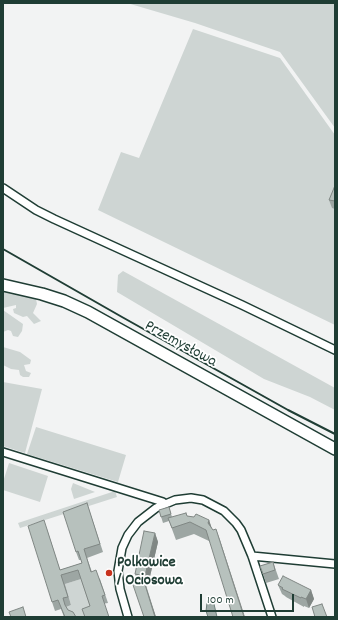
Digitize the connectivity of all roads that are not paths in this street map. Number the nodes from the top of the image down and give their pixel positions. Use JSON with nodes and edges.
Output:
{"nodes":[{"id":1,"x":3,"y":188,"type":"edge"},
{"id":2,"x":3,"y":285,"type":"edge"},
{"id":3,"x":335,"y":350,"type":"edge"},
{"id":4,"x":335,"y":449,"type":"edge"},
{"id":5,"x":3,"y":452,"type":"edge"},
{"id":6,"x":164,"y":504,"type":"junction"},
{"id":7,"x":252,"y":556,"type":"junction"},
{"id":8,"x":335,"y":564,"type":"edge"},
{"id":9,"x":128,"y":617,"type":"edge"},
{"id":10,"x":272,"y":617,"type":"edge"}],
"edges":[{"from":1,"to":3,"type":"street"},
{"from":2,"to":4,"type":"street","name":"Przemysłowa"},
{"from":5,"to":6,"type":"street"},
{"from":6,"to":7,"type":"street"},
{"from":6,"to":9,"type":"street"},
{"from":7,"to":8,"type":"street"},
{"from":7,"to":10,"type":"street"}]}
